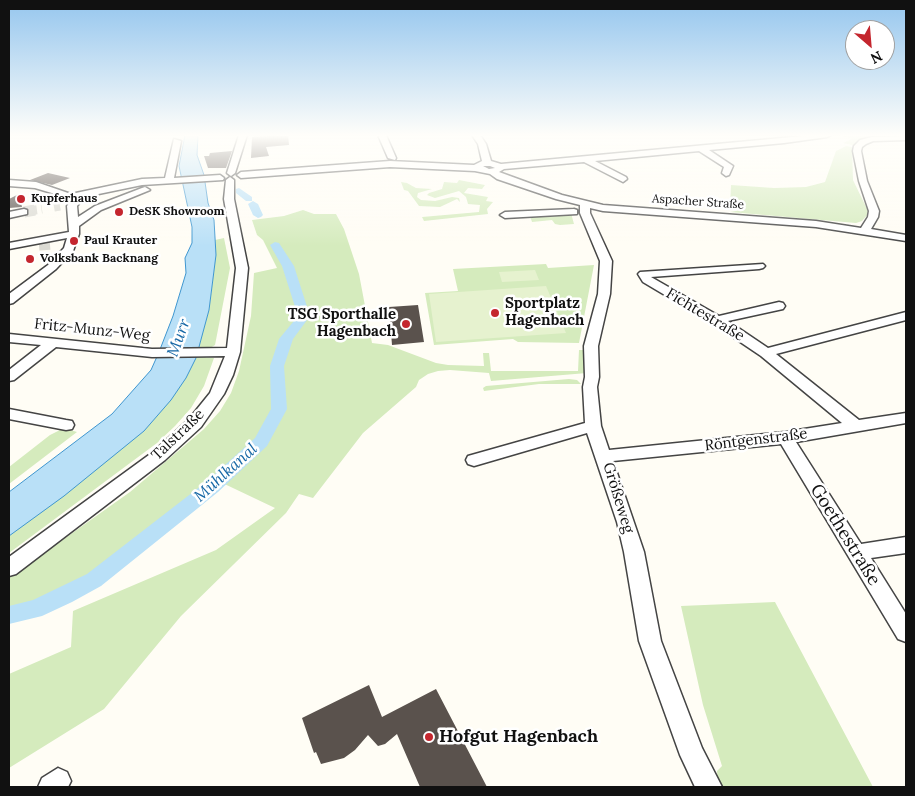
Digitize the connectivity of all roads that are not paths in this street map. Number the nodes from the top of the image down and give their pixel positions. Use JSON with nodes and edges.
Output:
{"nodes":[{"id":1,"x":171,"y":172,"type":"edge"},
{"id":2,"x":232,"y":172,"type":"edge"},
{"id":3,"x":290,"y":172,"type":"edge"},
{"id":4,"x":497,"y":172,"type":"edge"},
{"id":5,"x":610,"y":172,"type":"edge"},
{"id":6,"x":861,"y":172,"type":"edge"},
{"id":7,"x":230,"y":177,"type":"junction"},
{"id":8,"x":623,"y":179,"type":"dead end"},
{"id":9,"x":169,"y":181,"type":"junction"},
{"id":10,"x":9,"y":183,"type":"edge"},
{"id":11,"x":75,"y":198,"type":"junction"},
{"id":12,"x":579,"y":208,"type":"junction"},
{"id":13,"x":504,"y":216,"type":"dead end"},
{"id":14,"x":864,"y":230,"type":"junction"},
{"id":15,"x":67,"y":235,"type":"junction"},
{"id":16,"x":906,"y":238,"type":"edge"},
{"id":17,"x":39,"y":245,"type":"tunnel mouth"},
{"id":18,"x":10,"y":247,"type":"edge"},
{"id":19,"x":759,"y":266,"type":"dead end"},
{"id":20,"x":9,"y":300,"type":"edge"},
{"id":21,"x":779,"y":306,"type":"dead end"},
{"id":22,"x":906,"y":316,"type":"edge"},
{"id":23,"x":717,"y":320,"type":"junction"},
{"id":24,"x":9,"y":338,"type":"edge"},
{"id":25,"x":54,"y":342,"type":"junction"},
{"id":26,"x":232,"y":352,"type":"junction"},
{"id":27,"x":766,"y":353,"type":"junction"},
{"id":28,"x":9,"y":378,"type":"edge"},
{"id":29,"x":9,"y":414,"type":"edge"},
{"id":30,"x":906,"y":418,"type":"edge"},
{"id":31,"x":66,"y":425,"type":"dead end"},
{"id":32,"x":593,"y":426,"type":"junction"},
{"id":33,"x":856,"y":426,"type":"junction"},
{"id":34,"x":785,"y":438,"type":"junction"},
{"id":35,"x":604,"y":456,"type":"junction"},
{"id":36,"x":474,"y":460,"type":"dead end"},
{"id":37,"x":906,"y":545,"type":"edge"},
{"id":38,"x":855,"y":552,"type":"junction"},
{"id":39,"x":9,"y":568,"type":"edge"},
{"id":40,"x":906,"y":632,"type":"edge"},
{"id":41,"x":709,"y":787,"type":"edge"}],
"edges":[{"from":1,"to":9,"type":"street"},
{"from":2,"to":7,"type":"street","name":"Talstraße"},
{"from":3,"to":7,"type":"street"},
{"from":4,"to":12,"type":"street","name":"Aspacher Straße"},
{"from":5,"to":8,"type":"street"},
{"from":6,"to":14,"type":"street"},
{"from":7,"to":9,"type":"street"},
{"from":7,"to":26,"type":"street","name":"Talstraße"},
{"from":9,"to":11,"type":"street"},
{"from":9,"to":15,"type":"street"},
{"from":10,"to":11,"type":"street"},
{"from":11,"to":15,"type":"street"},
{"from":12,"to":13,"type":"street"},
{"from":12,"to":14,"type":"street","name":"Aspacher Straße"},
{"from":12,"to":32,"type":"street","name":"Größeweg"},
{"from":14,"to":16,"type":"street","name":"Aspacher Straße"},
{"from":15,"to":18,"type":"street"},
{"from":15,"to":20,"type":"street"},
{"from":17,"to":18,"type":"street"},
{"from":19,"to":23,"type":"street","name":"Fichtestraße"},
{"from":21,"to":23,"type":"street"},
{"from":22,"to":27,"type":"street"},
{"from":23,"to":27,"type":"street","name":"Fichtestraße"},
{"from":24,"to":25,"type":"street","name":"Fritz-Munz-Weg"},
{"from":25,"to":26,"type":"street","name":"Fritz-Munz-Weg"},
{"from":25,"to":28,"type":"street"},
{"from":26,"to":39,"type":"street","name":"Talstraße"},
{"from":27,"to":33,"type":"street","name":"Fichtestraße"},
{"from":29,"to":31,"type":"street"},
{"from":30,"to":33,"type":"street","name":"Röntgenstraße"},
{"from":32,"to":35,"type":"street","name":"Größeweg"},
{"from":32,"to":36,"type":"street"},
{"from":33,"to":34,"type":"street","name":"Röntgenstraße"},
{"from":34,"to":35,"type":"street","name":"Röntgenstraße"},
{"from":34,"to":38,"type":"street","name":"Goethestraße"},
{"from":35,"to":41,"type":"street","name":"Größeweg"},
{"from":37,"to":38,"type":"street"},
{"from":38,"to":40,"type":"street","name":"Goethestraße"}]}
